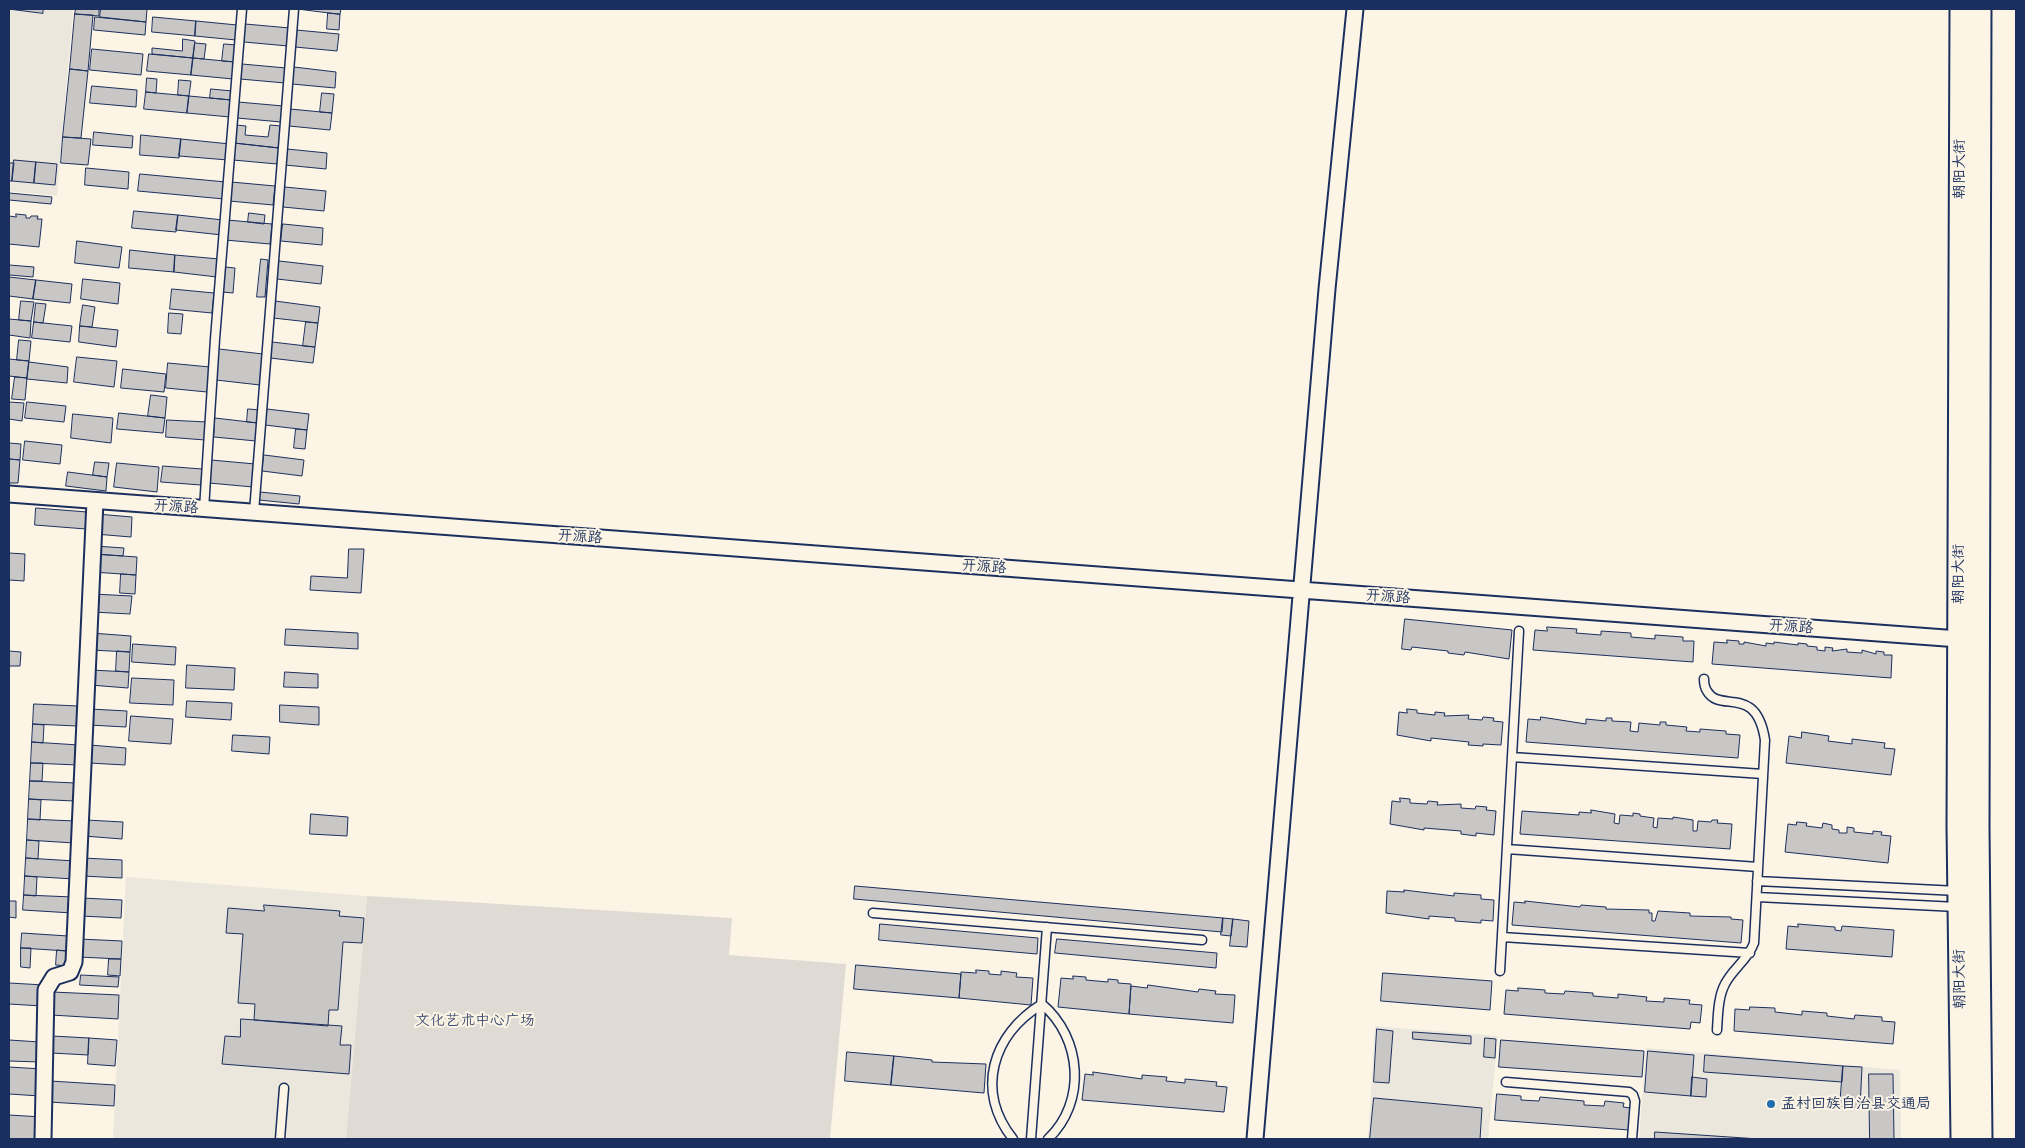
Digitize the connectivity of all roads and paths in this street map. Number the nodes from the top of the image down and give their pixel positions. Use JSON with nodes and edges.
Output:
{"nodes":[{"id":1,"x":242,"y":9,"type":"edge"},
{"id":2,"x":294,"y":9,"type":"edge"},
{"id":3,"x":1355,"y":9,"type":"edge"},
{"id":4,"x":1961,"y":9,"type":"edge"},
{"id":5,"x":1980,"y":9,"type":"edge"},
{"id":6,"x":9,"y":494,"type":"edge"},
{"id":7,"x":95,"y":500,"type":"junction"},
{"id":8,"x":204,"y":509,"type":"junction"},
{"id":9,"x":254,"y":512,"type":"junction"},
{"id":10,"x":1301,"y":590,"type":"junction"},
{"id":11,"x":1519,"y":630,"type":"dead end"},
{"id":12,"x":1959,"y":640,"type":"junction"},
{"id":13,"x":1704,"y":679,"type":"dead end"},
{"id":14,"x":1512,"y":757,"type":"junction"},
{"id":15,"x":1763,"y":774,"type":"junction"},
{"id":16,"x":1507,"y":849,"type":"junction"},
{"id":17,"x":1758,"y":867,"type":"junction"},
{"id":18,"x":1757,"y":881,"type":"junction"},
{"id":19,"x":1757,"y":897,"type":"junction"},
{"id":20,"x":1959,"y":899,"type":"junction"},
{"id":21,"x":873,"y":913,"type":"dead end"},
{"id":22,"x":1048,"y":927,"type":"junction"},
{"id":23,"x":1502,"y":937,"type":"junction"},
{"id":24,"x":1202,"y":940,"type":"dead end"},
{"id":25,"x":1750,"y":953,"type":"junction"},
{"id":26,"x":1500,"y":971,"type":"dead end"},
{"id":27,"x":1042,"y":1004,"type":"junction"},
{"id":28,"x":1717,"y":1030,"type":"dead end"},
{"id":29,"x":1506,"y":1082,"type":"dead end"},
{"id":30,"x":284,"y":1088,"type":"dead end"},
{"id":31,"x":44,"y":1139,"type":"edge"},
{"id":32,"x":280,"y":1139,"type":"edge"},
{"id":33,"x":1013,"y":1139,"type":"edge"},
{"id":34,"x":1031,"y":1139,"type":"edge"},
{"id":35,"x":1048,"y":1139,"type":"edge"},
{"id":36,"x":1255,"y":1139,"type":"edge"},
{"id":37,"x":1632,"y":1139,"type":"edge"},
{"id":38,"x":1962,"y":1139,"type":"edge"},
{"id":39,"x":1981,"y":1139,"type":"edge"}],
"edges":[{"from":1,"to":8,"type":"lane"},
{"from":2,"to":9,"type":"lane"},
{"from":3,"to":10,"type":"street"},
{"from":4,"to":12,"type":"street","name":"朝阳大街"},
{"from":5,"to":39,"type":"street","name":"朝阳大街"},
{"from":6,"to":7,"type":"street","name":"开源路"},
{"from":7,"to":8,"type":"street","name":"开源路"},
{"from":7,"to":31,"type":"street"},
{"from":8,"to":9,"type":"street","name":"开源路"},
{"from":9,"to":10,"type":"street","name":"开源路"},
{"from":10,"to":12,"type":"street","name":"开源路"},
{"from":10,"to":36,"type":"street"},
{"from":11,"to":14,"type":"lane"},
{"from":12,"to":20,"type":"street","name":"朝阳大街"},
{"from":13,"to":15,"type":"lane"},
{"from":14,"to":15,"type":"lane"},
{"from":14,"to":16,"type":"lane"},
{"from":15,"to":17,"type":"lane"},
{"from":16,"to":17,"type":"lane"},
{"from":16,"to":23,"type":"lane"},
{"from":17,"to":18,"type":"lane"},
{"from":18,"to":19,"type":"lane"},
{"from":18,"to":20,"type":"lane"},
{"from":19,"to":20,"type":"lane"},
{"from":19,"to":25,"type":"lane"},
{"from":20,"to":38,"type":"street","name":"朝阳大街"},
{"from":21,"to":22,"type":"lane"},
{"from":22,"to":24,"type":"lane"},
{"from":22,"to":27,"type":"lane"},
{"from":23,"to":25,"type":"lane"},
{"from":23,"to":26,"type":"lane"},
{"from":25,"to":28,"type":"lane"},
{"from":27,"to":33,"type":"lane"},
{"from":27,"to":34,"type":"lane"},
{"from":27,"to":35,"type":"lane"},
{"from":29,"to":37,"type":"lane"},
{"from":30,"to":32,"type":"lane"}]}
